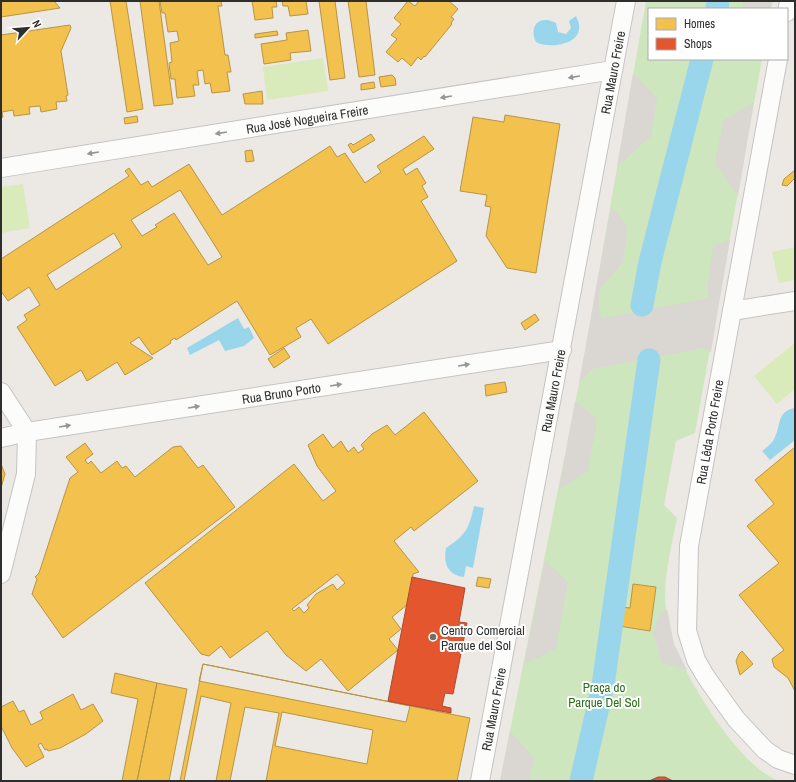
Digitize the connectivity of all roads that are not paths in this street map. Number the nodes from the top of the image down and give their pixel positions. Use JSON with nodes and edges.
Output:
{"nodes":[{"id":1,"x":626,"y":1,"type":"edge"},
{"id":2,"x":778,"y":60,"type":"edge"},
{"id":3,"x":613,"y":70,"type":"junction"},
{"id":4,"x":1,"y":168,"type":"edge"},
{"id":5,"x":795,"y":301,"type":"edge"},
{"id":6,"x":732,"y":311,"type":"junction"},
{"id":7,"x":562,"y":350,"type":"junction"},
{"id":8,"x":1,"y":392,"type":"edge"},
{"id":9,"x":26,"y":432,"type":"junction"},
{"id":10,"x":1,"y":438,"type":"edge"},
{"id":11,"x":1,"y":574,"type":"edge"},
{"id":12,"x":795,"y":765,"type":"edge"},
{"id":13,"x":480,"y":781,"type":"edge"}],
"edges":[{"from":1,"to":3,"type":"street","name":"Rua Mauro Freire"},
{"from":2,"to":6,"type":"street","name":"Rua Lêda Porto Freire"},
{"from":3,"to":4,"type":"street","name":"Rua José Nogueira Freire","one_way":true},
{"from":3,"to":7,"type":"street","name":"Rua Mauro Freire"},
{"from":5,"to":6,"type":"street"},
{"from":6,"to":12,"type":"street","name":"Rua Lêda Porto Freire"},
{"from":9,"to":7,"type":"street","name":"Rua Bruno Porto","one_way":true},
{"from":7,"to":13,"type":"street","name":"Rua Mauro Freire"},
{"from":8,"to":9,"type":"street"},
{"from":9,"to":10,"type":"street","name":"Rua Bruno Porto"},
{"from":9,"to":11,"type":"street"}]}
